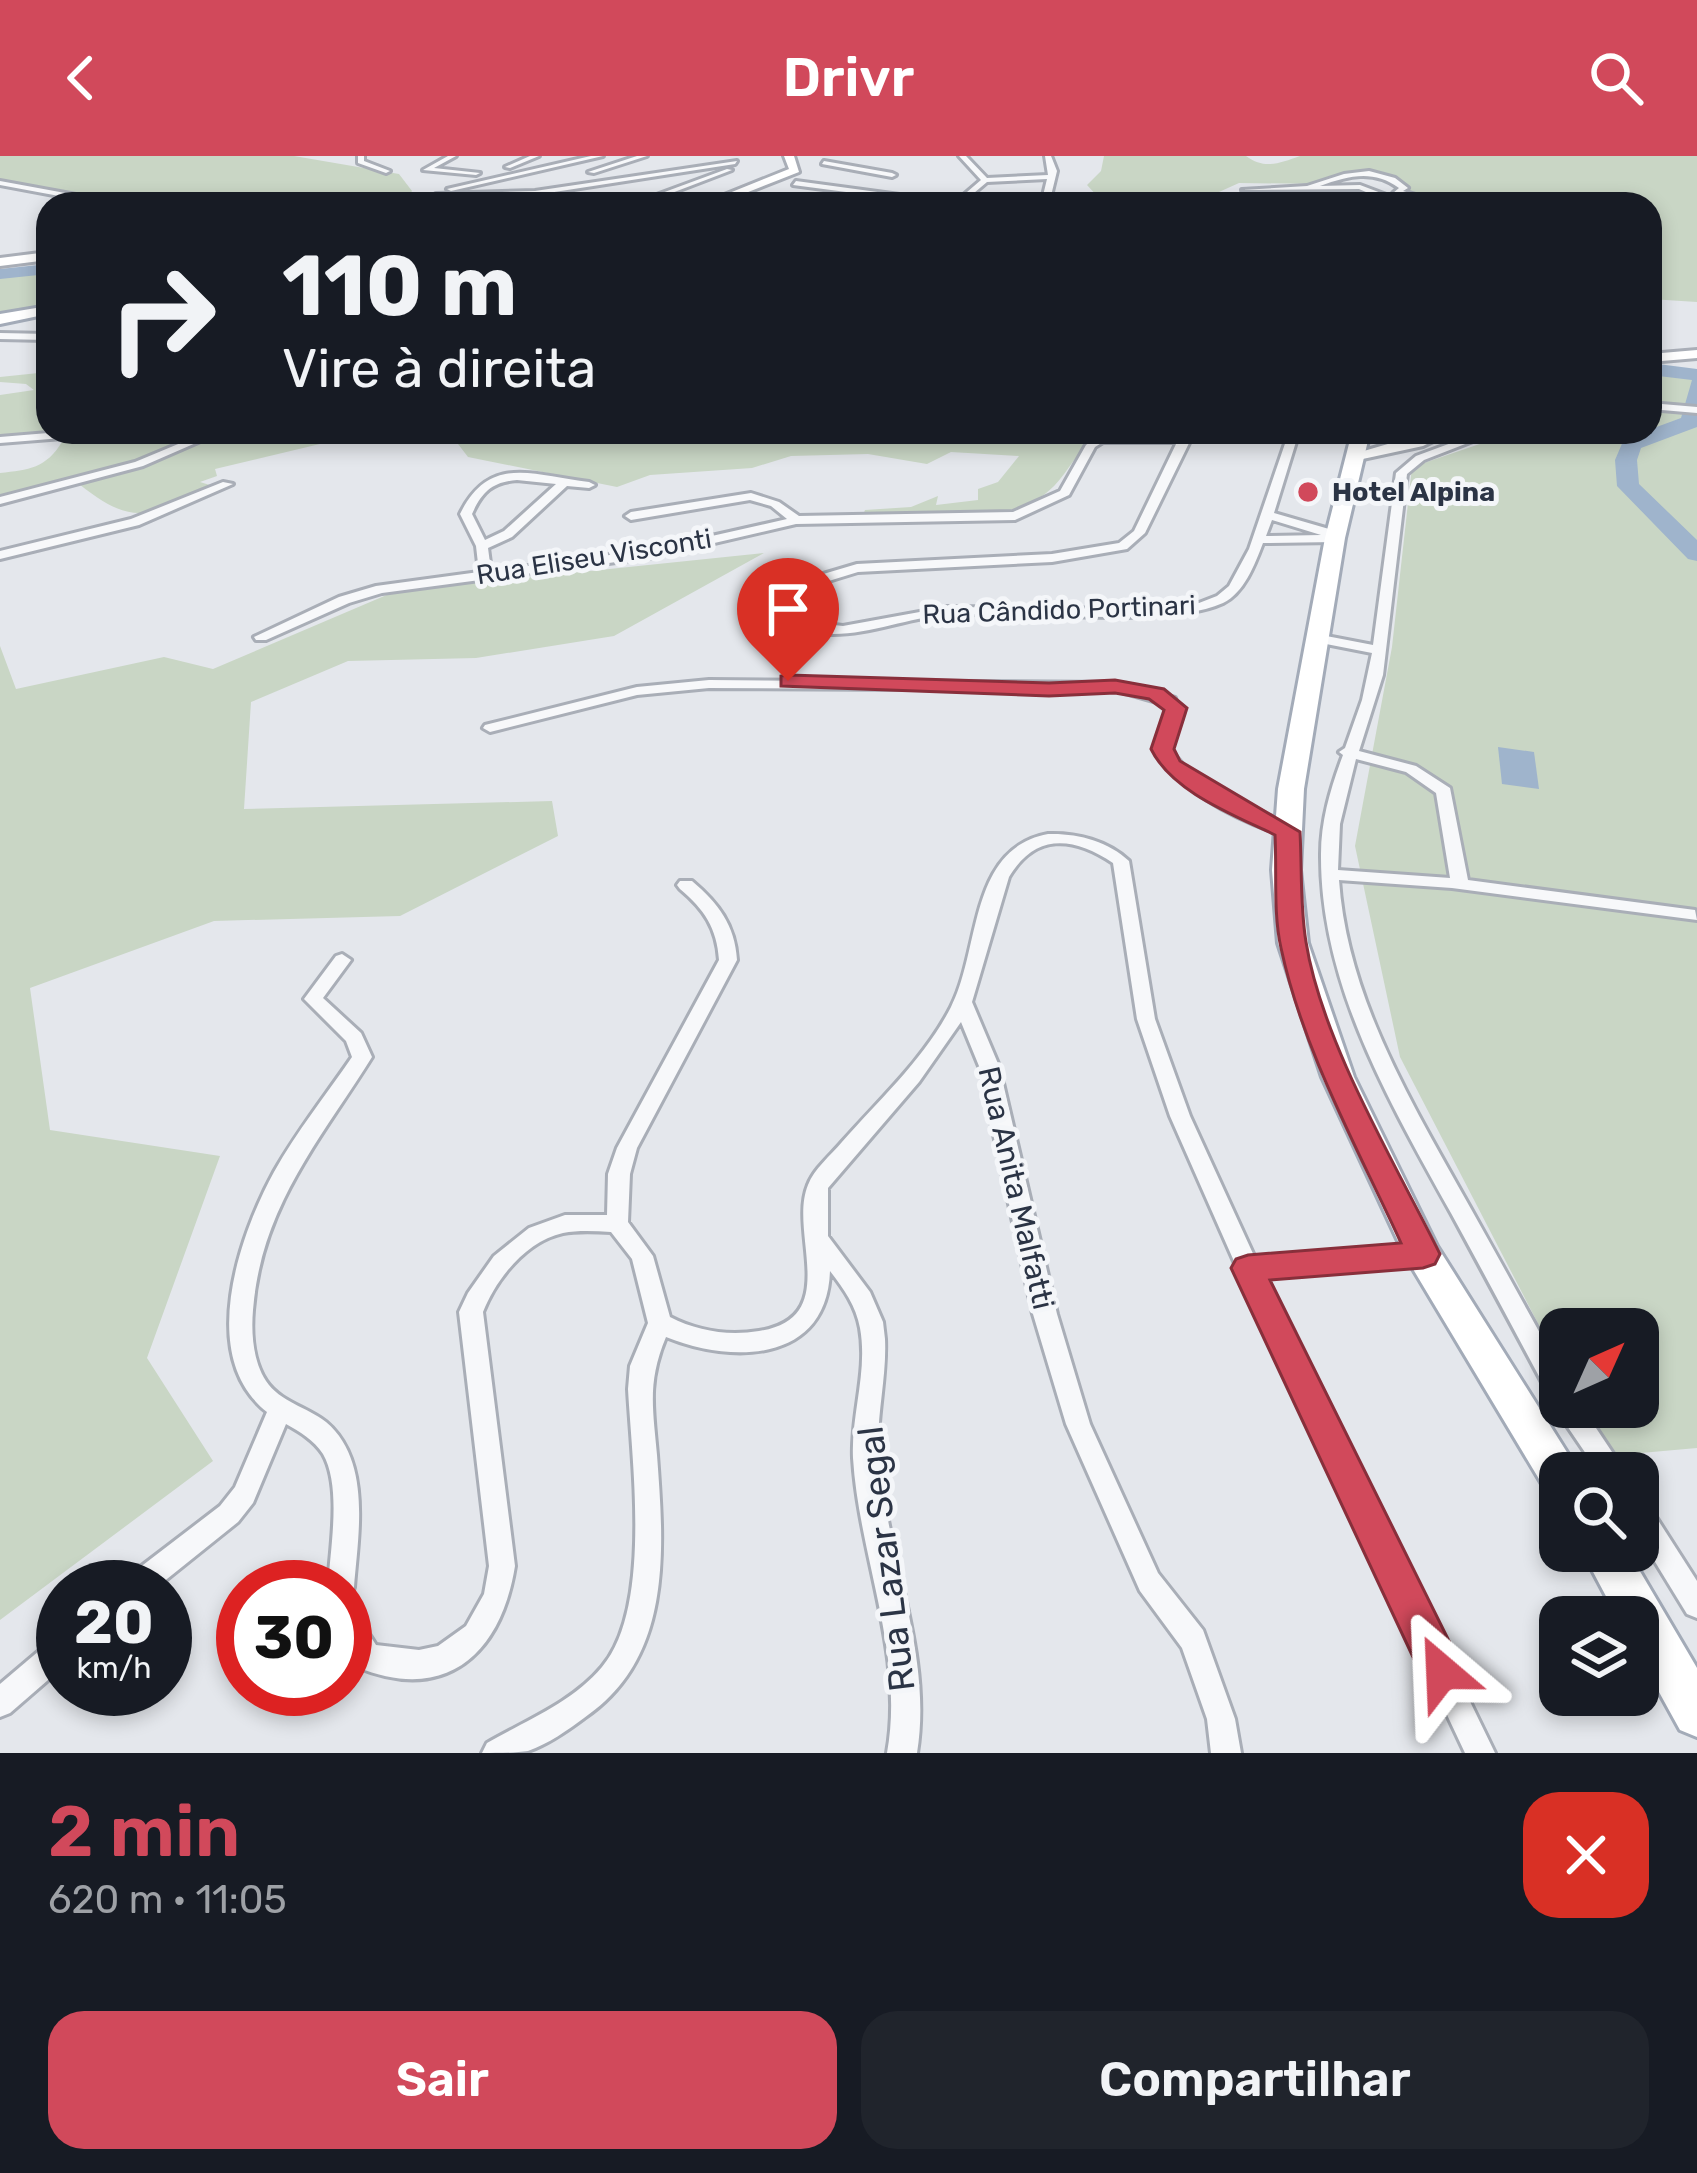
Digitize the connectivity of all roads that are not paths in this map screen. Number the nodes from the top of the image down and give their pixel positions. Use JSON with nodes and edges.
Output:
{"nodes":[{"id":1,"x":361,"y":156,"type":"edge"},
{"id":2,"x":453,"y":156,"type":"edge"},
{"id":3,"x":536,"y":156,"type":"edge"},
{"id":4,"x":600,"y":156,"type":"edge"},
{"id":5,"x":644,"y":156,"type":"edge"},
{"id":6,"x":789,"y":156,"type":"edge"},
{"id":7,"x":869,"y":156,"type":"edge"},
{"id":8,"x":1048,"y":156,"type":"edge"},
{"id":9,"x":952,"y":157,"type":"edge"},
{"id":10,"x":964,"y":158,"type":"edge"},
{"id":11,"x":670,"y":159,"type":"dead end"},
{"id":12,"x":737,"y":159,"type":"edge"},
{"id":13,"x":824,"y":163,"type":"dead end"},
{"id":14,"x":386,"y":171,"type":"dead end"},
{"id":15,"x":667,"y":172,"type":"junction"},
{"id":16,"x":476,"y":173,"type":"junction"},
{"id":17,"x":502,"y":175,"type":"junction"},
{"id":18,"x":892,"y":175,"type":"junction"},
{"id":19,"x":1052,"y":177,"type":"junction"},
{"id":20,"x":985,"y":180,"type":"junction"},
{"id":21,"x":0,"y":183,"type":"edge"},
{"id":22,"x":796,"y":183,"type":"dead end"},
{"id":23,"x":451,"y":189,"type":"junction"},
{"id":24,"x":1306,"y":189,"type":"junction"},
{"id":25,"x":1246,"y":190,"type":"dead end"},
{"id":26,"x":49,"y":192,"type":"edge"},
{"id":27,"x":444,"y":192,"type":"edge"},
{"id":28,"x":541,"y":192,"type":"edge"},
{"id":29,"x":674,"y":192,"type":"edge"},
{"id":30,"x":739,"y":192,"type":"edge"},
{"id":31,"x":852,"y":192,"type":"edge"},
{"id":32,"x":902,"y":192,"type":"edge"},
{"id":33,"x":971,"y":192,"type":"edge"},
{"id":34,"x":1049,"y":192,"type":"edge"},
{"id":35,"x":1369,"y":192,"type":"edge"},
{"id":36,"x":1399,"y":192,"type":"edge"},
{"id":37,"x":36,"y":258,"type":"edge"},
{"id":38,"x":0,"y":262,"type":"edge"},
{"id":39,"x":36,"y":312,"type":"edge"},
{"id":40,"x":0,"y":319,"type":"edge"},
{"id":41,"x":0,"y":336,"type":"edge"},
{"id":42,"x":36,"y":337,"type":"edge"},
{"id":43,"x":1697,"y":355,"type":"edge"},
{"id":44,"x":1662,"y":357,"type":"edge"},
{"id":45,"x":1662,"y":407,"type":"edge"},
{"id":46,"x":1697,"y":410,"type":"edge"},
{"id":47,"x":36,"y":437,"type":"edge"},
{"id":48,"x":0,"y":440,"type":"edge"},
{"id":49,"x":187,"y":444,"type":"edge"},
{"id":50,"x":1094,"y":444,"type":"edge"},
{"id":51,"x":1182,"y":444,"type":"edge"},
{"id":52,"x":1290,"y":444,"type":"edge"},
{"id":53,"x":1359,"y":444,"type":"edge"},
{"id":54,"x":1458,"y":444,"type":"edge"},
{"id":55,"x":226,"y":484,"type":"dead end"},
{"id":56,"x":562,"y":484,"type":"junction"},
{"id":57,"x":589,"y":485,"type":"dead end"},
{"id":58,"x":0,"y":501,"type":"edge"},
{"id":59,"x":1265,"y":514,"type":"junction"},
{"id":60,"x":631,"y":516,"type":"dead end"},
{"id":61,"x":796,"y":520,"type":"junction"},
{"id":62,"x":1335,"y":537,"type":"junction"},
{"id":63,"x":1256,"y":540,"type":"junction"},
{"id":64,"x":482,"y":546,"type":"junction"},
{"id":65,"x":0,"y":555,"type":"edge"},
{"id":66,"x":485,"y":573,"type":"junction"},
{"id":67,"x":261,"y":637,"type":"dead end"},
{"id":68,"x":1316,"y":638,"type":"junction"},
{"id":69,"x":1379,"y":650,"type":"junction"},
{"id":70,"x":490,"y":728,"type":"dead end"},
{"id":71,"x":1347,"y":752,"type":"junction"},
{"id":72,"x":1288,"y":832,"type":"junction"},
{"id":73,"x":1330,"y":874,"type":"junction"},
{"id":74,"x":1460,"y":884,"type":"junction"},
{"id":75,"x":686,"y":885,"type":"dead end"},
{"id":76,"x":1695,"y":915,"type":"edge"},
{"id":77,"x":342,"y":960,"type":"dead end"},
{"id":78,"x":963,"y":1003,"type":"junction"},
{"id":79,"x":617,"y":1224,"type":"junction"},
{"id":80,"x":816,"y":1237,"type":"junction"},
{"id":81,"x":1423,"y":1254,"type":"junction"},
{"id":82,"x":1248,"y":1268,"type":"junction"},
{"id":83,"x":660,"y":1323,"type":"junction"},
{"id":84,"x":1539,"y":1354,"type":"edge"},
{"id":85,"x":281,"y":1408,"type":"junction"},
{"id":86,"x":1545,"y":1452,"type":"edge"},
{"id":87,"x":1659,"y":1544,"type":"edge"},
{"id":88,"x":170,"y":1560,"type":"edge"},
{"id":89,"x":342,"y":1560,"type":"edge"},
{"id":90,"x":1616,"y":1572,"type":"edge"},
{"id":91,"x":1697,"y":1605,"type":"edge"},
{"id":92,"x":372,"y":1659,"type":"edge"},
{"id":93,"x":36,"y":1672,"type":"edge"},
{"id":94,"x":0,"y":1703,"type":"edge"},
{"id":95,"x":1697,"y":1713,"type":"edge"},
{"id":96,"x":497,"y":1753,"type":"edge"},
{"id":97,"x":902,"y":1753,"type":"edge"},
{"id":98,"x":1226,"y":1753,"type":"edge"},
{"id":99,"x":1480,"y":1753,"type":"edge"}],
"edges":[{"from":1,"to":14,"type":"street"},
{"from":2,"to":16,"type":"street"},
{"from":3,"to":16,"type":"street"},
{"from":4,"to":17,"type":"street"},
{"from":5,"to":23,"type":"street"},
{"from":6,"to":30,"type":"street"},
{"from":7,"to":18,"type":"street"},
{"from":8,"to":19,"type":"street"},
{"from":9,"to":10,"type":"street"},
{"from":10,"to":20,"type":"street"},
{"from":11,"to":15,"type":"street"},
{"from":12,"to":15,"type":"street"},
{"from":12,"to":29,"type":"street"},
{"from":13,"to":18,"type":"street"},
{"from":15,"to":28,"type":"street"},
{"from":16,"to":17,"type":"street"},
{"from":17,"to":23,"type":"street"},
{"from":18,"to":32,"type":"street"},
{"from":19,"to":20,"type":"street"},
{"from":19,"to":34,"type":"street"},
{"from":20,"to":33,"type":"street"},
{"from":21,"to":26,"type":"street"},
{"from":22,"to":31,"type":"street"},
{"from":23,"to":27,"type":"street"},
{"from":24,"to":25,"type":"street"},
{"from":24,"to":35,"type":"street"},
{"from":24,"to":36,"type":"street"},
{"from":37,"to":38,"type":"street"},
{"from":39,"to":40,"type":"main road"},
{"from":41,"to":42,"type":"street"},
{"from":43,"to":44,"type":"street"},
{"from":45,"to":46,"type":"street"},
{"from":47,"to":48,"type":"street"},
{"from":49,"to":58,"type":"street"},
{"from":50,"to":61,"type":"street","name":"Rua Eliseu Visconti"},
{"from":51,"to":63,"type":"street","name":"Rua Cândido Portinari"},
{"from":52,"to":59,"type":"street","name":"Rua Cândido Portinari"},
{"from":53,"to":62,"type":"main road"},
{"from":54,"to":69,"type":"street"},
{"from":55,"to":65,"type":"street"},
{"from":56,"to":57,"type":"street"},
{"from":56,"to":64,"type":"street"},
{"from":56,"to":64,"type":"street"},
{"from":59,"to":62,"type":"street"},
{"from":59,"to":63,"type":"street","name":"Rua Cândido Portinari"},
{"from":60,"to":61,"type":"street"},
{"from":61,"to":66,"type":"street","name":"Rua Eliseu Visconti"},
{"from":62,"to":63,"type":"street"},
{"from":62,"to":68,"type":"main road"},
{"from":64,"to":66,"type":"street"},
{"from":66,"to":67,"type":"street","name":"Rua Eliseu Visconti"},
{"from":68,"to":69,"type":"street"},
{"from":68,"to":72,"type":"main road"},
{"from":69,"to":71,"type":"street"},
{"from":70,"to":72,"type":"street"},
{"from":71,"to":73,"type":"street"},
{"from":71,"to":74,"type":"street"},
{"from":72,"to":81,"type":"main road"},
{"from":73,"to":74,"type":"street"},
{"from":73,"to":84,"type":"street"},
{"from":74,"to":76,"type":"street"},
{"from":75,"to":79,"type":"street"},
{"from":77,"to":85,"type":"street"},
{"from":78,"to":80,"type":"street"},
{"from":78,"to":82,"type":"street"},
{"from":78,"to":98,"type":"street","name":"Rua Anita Malfatti"},
{"from":79,"to":83,"type":"street"},
{"from":79,"to":92,"type":"street"},
{"from":80,"to":83,"type":"street"},
{"from":80,"to":97,"type":"street","name":"Rua Lazar Segal"},
{"from":81,"to":82,"type":"street"},
{"from":81,"to":86,"type":"main road"},
{"from":82,"to":99,"type":"street"},
{"from":83,"to":96,"type":"street"},
{"from":85,"to":88,"type":"street"},
{"from":85,"to":89,"type":"street"},
{"from":87,"to":91,"type":"street"},
{"from":90,"to":95,"type":"main road"},
{"from":93,"to":94,"type":"street"}]}
